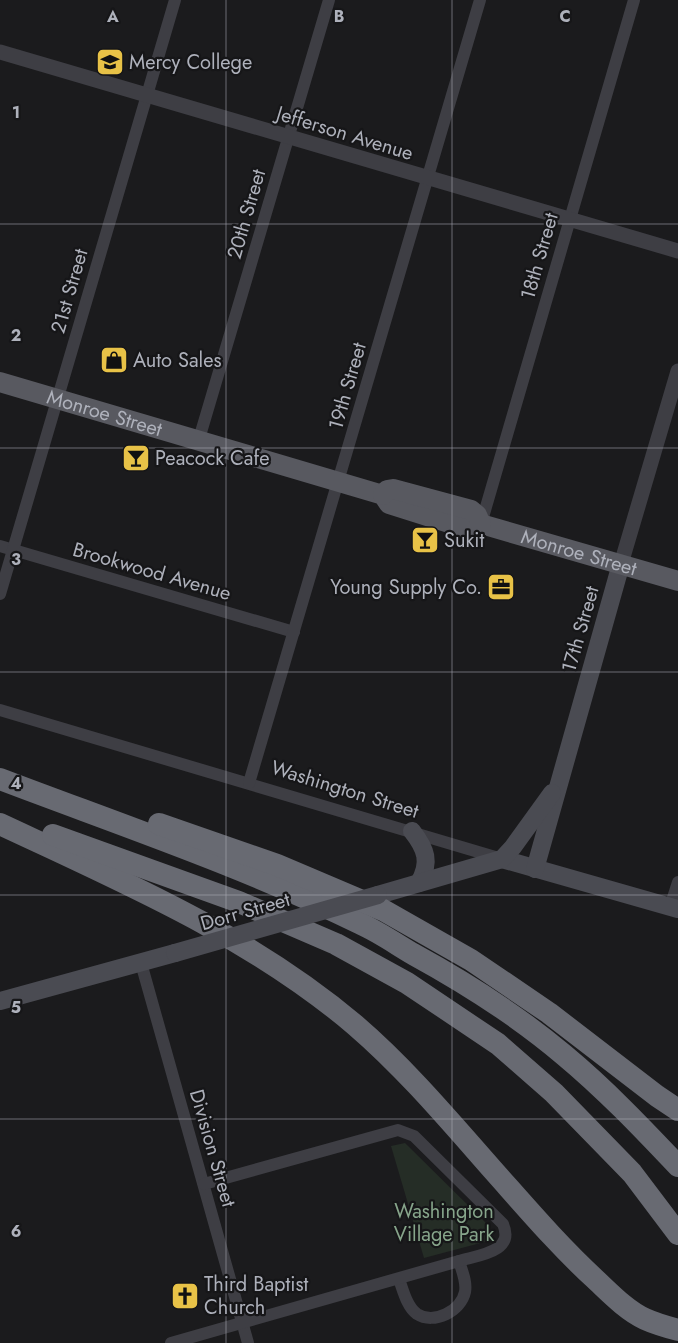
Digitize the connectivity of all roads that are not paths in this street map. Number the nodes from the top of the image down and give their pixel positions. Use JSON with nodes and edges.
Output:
{"nodes":[{"id":1,"x":175,"y":0,"type":"edge"},
{"id":2,"x":329,"y":0,"type":"edge"},
{"id":3,"x":480,"y":0,"type":"edge"},
{"id":4,"x":634,"y":0,"type":"edge"},
{"id":5,"x":0,"y":52,"type":"edge"},
{"id":6,"x":147,"y":95,"type":"junction"},
{"id":7,"x":288,"y":136,"type":"junction"},
{"id":8,"x":428,"y":178,"type":"junction"},
{"id":9,"x":569,"y":219,"type":"junction"},
{"id":10,"x":678,"y":251,"type":"edge"},
{"id":11,"x":678,"y":371,"type":"edge"},
{"id":12,"x":0,"y":382,"type":"edge"},
{"id":13,"x":58,"y":398,"type":"junction"},
{"id":14,"x":199,"y":439,"type":"junction"},
{"id":15,"x":338,"y":481,"type":"junction"},
{"id":16,"x":481,"y":524,"type":"junction"},
{"id":17,"x":0,"y":546,"type":"edge"},
{"id":18,"x":13,"y":550,"type":"junction"},
{"id":19,"x":621,"y":564,"type":"junction"},
{"id":20,"x":678,"y":581,"type":"edge"},
{"id":21,"x":0,"y":594,"type":"edge"},
{"id":22,"x":294,"y":632,"type":"junction"},
{"id":23,"x":0,"y":710,"type":"edge"},
{"id":24,"x":0,"y":778,"type":"edge"},
{"id":25,"x":249,"y":783,"type":"junction"},
{"id":26,"x":556,"y":791,"type":"junction"},
{"id":27,"x":0,"y":818,"type":"edge"},
{"id":28,"x":0,"y":824,"type":"edge"},
{"id":29,"x":412,"y":831,"type":"junction"},
{"id":30,"x":502,"y":859,"type":"junction"},
{"id":31,"x":534,"y":869,"type":"junction"},
{"id":32,"x":678,"y":882,"type":"edge"},
{"id":33,"x":419,"y":883,"type":"junction"},
{"id":34,"x":674,"y":908,"type":"edge"},
{"id":35,"x":141,"y":963,"type":"junction"},
{"id":36,"x":0,"y":1001,"type":"edge"},
{"id":37,"x":678,"y":1110,"type":"edge"},
{"id":38,"x":678,"y":1166,"type":"edge"},
{"id":39,"x":204,"y":1184,"type":"junction"},
{"id":40,"x":678,"y":1234,"type":"edge"},
{"id":41,"x":459,"y":1261,"type":"junction"},
{"id":42,"x":399,"y":1279,"type":"junction"},
{"id":43,"x":243,"y":1323,"type":"junction"},
{"id":44,"x":678,"y":1330,"type":"edge"},
{"id":45,"x":171,"y":1343,"type":"edge"},
{"id":46,"x":248,"y":1343,"type":"edge"}],
"edges":[{"from":1,"to":6,"type":"street","name":"21st Street"},
{"from":2,"to":7,"type":"street","name":"20th Street"},
{"from":3,"to":8,"type":"street","name":"19th Street"},
{"from":4,"to":9,"type":"street","name":"18th Street"},
{"from":5,"to":6,"type":"street","name":"Jefferson Avenue"},
{"from":6,"to":7,"type":"street","name":"Jefferson Avenue"},
{"from":6,"to":13,"type":"street","name":"21st Street"},
{"from":7,"to":8,"type":"street","name":"Jefferson Avenue"},
{"from":7,"to":14,"type":"street","name":"20th Street"},
{"from":8,"to":9,"type":"street","name":"Jefferson Avenue"},
{"from":8,"to":15,"type":"street","name":"19th Street"},
{"from":9,"to":10,"type":"street","name":"Jefferson Avenue"},
{"from":9,"to":16,"type":"street","name":"18th Street"},
{"from":11,"to":19,"type":"street","name":"17th Street"},
{"from":12,"to":13,"type":"main road","name":"Monroe Street"},
{"from":13,"to":14,"type":"main road","name":"Monroe Street"},
{"from":13,"to":18,"type":"street","name":"21st Street"},
{"from":14,"to":15,"type":"main road","name":"Monroe Street"},
{"from":15,"to":16,"type":"main road","name":"Monroe Street"},
{"from":15,"to":22,"type":"street","name":"19th Street"},
{"from":16,"to":19,"type":"main road","name":"Monroe Street"},
{"from":17,"to":18,"type":"street","name":"Brookwood Avenue"},
{"from":18,"to":21,"type":"street","name":"21st Street"},
{"from":18,"to":22,"type":"street","name":"Brookwood Avenue"},
{"from":19,"to":20,"type":"main road","name":"Monroe Street"},
{"from":19,"to":26,"type":"main road","name":"17th Street"},
{"from":22,"to":25,"type":"street","name":"19th Street"},
{"from":23,"to":25,"type":"street","name":"Washington Street"},
{"from":24,"to":37,"type":"highway"},
{"from":24,"to":38,"type":"highway"},
{"from":25,"to":29,"type":"street","name":"Washington Street"},
{"from":26,"to":30,"type":"main road","name":"17th Street"},
{"from":26,"to":31,"type":"main road","name":"17th Street"},
{"from":27,"to":40,"type":"highway"},
{"from":28,"to":44,"type":"highway"},
{"from":29,"to":30,"type":"street","name":"Washington Street"},
{"from":29,"to":33,"type":"main road"},
{"from":30,"to":31,"type":"main road","name":"Washington Street"},
{"from":30,"to":33,"type":"main road","name":"Dorr Street"},
{"from":31,"to":34,"type":"main road","name":"Washington Street"},
{"from":32,"to":34,"type":"street"},
{"from":33,"to":35,"type":"main road","name":"Dorr Street","bridge":true},
{"from":35,"to":36,"type":"main road","name":"Dorr Street"},
{"from":35,"to":39,"type":"street","name":"Division Street"},
{"from":39,"to":41,"type":"street"},
{"from":39,"to":43,"type":"street","name":"Division Street"},
{"from":41,"to":42,"type":"street"},
{"from":41,"to":42,"type":"street"},
{"from":42,"to":43,"type":"street"},
{"from":43,"to":45,"type":"street"},
{"from":43,"to":46,"type":"street","name":"Division Street"}]}
